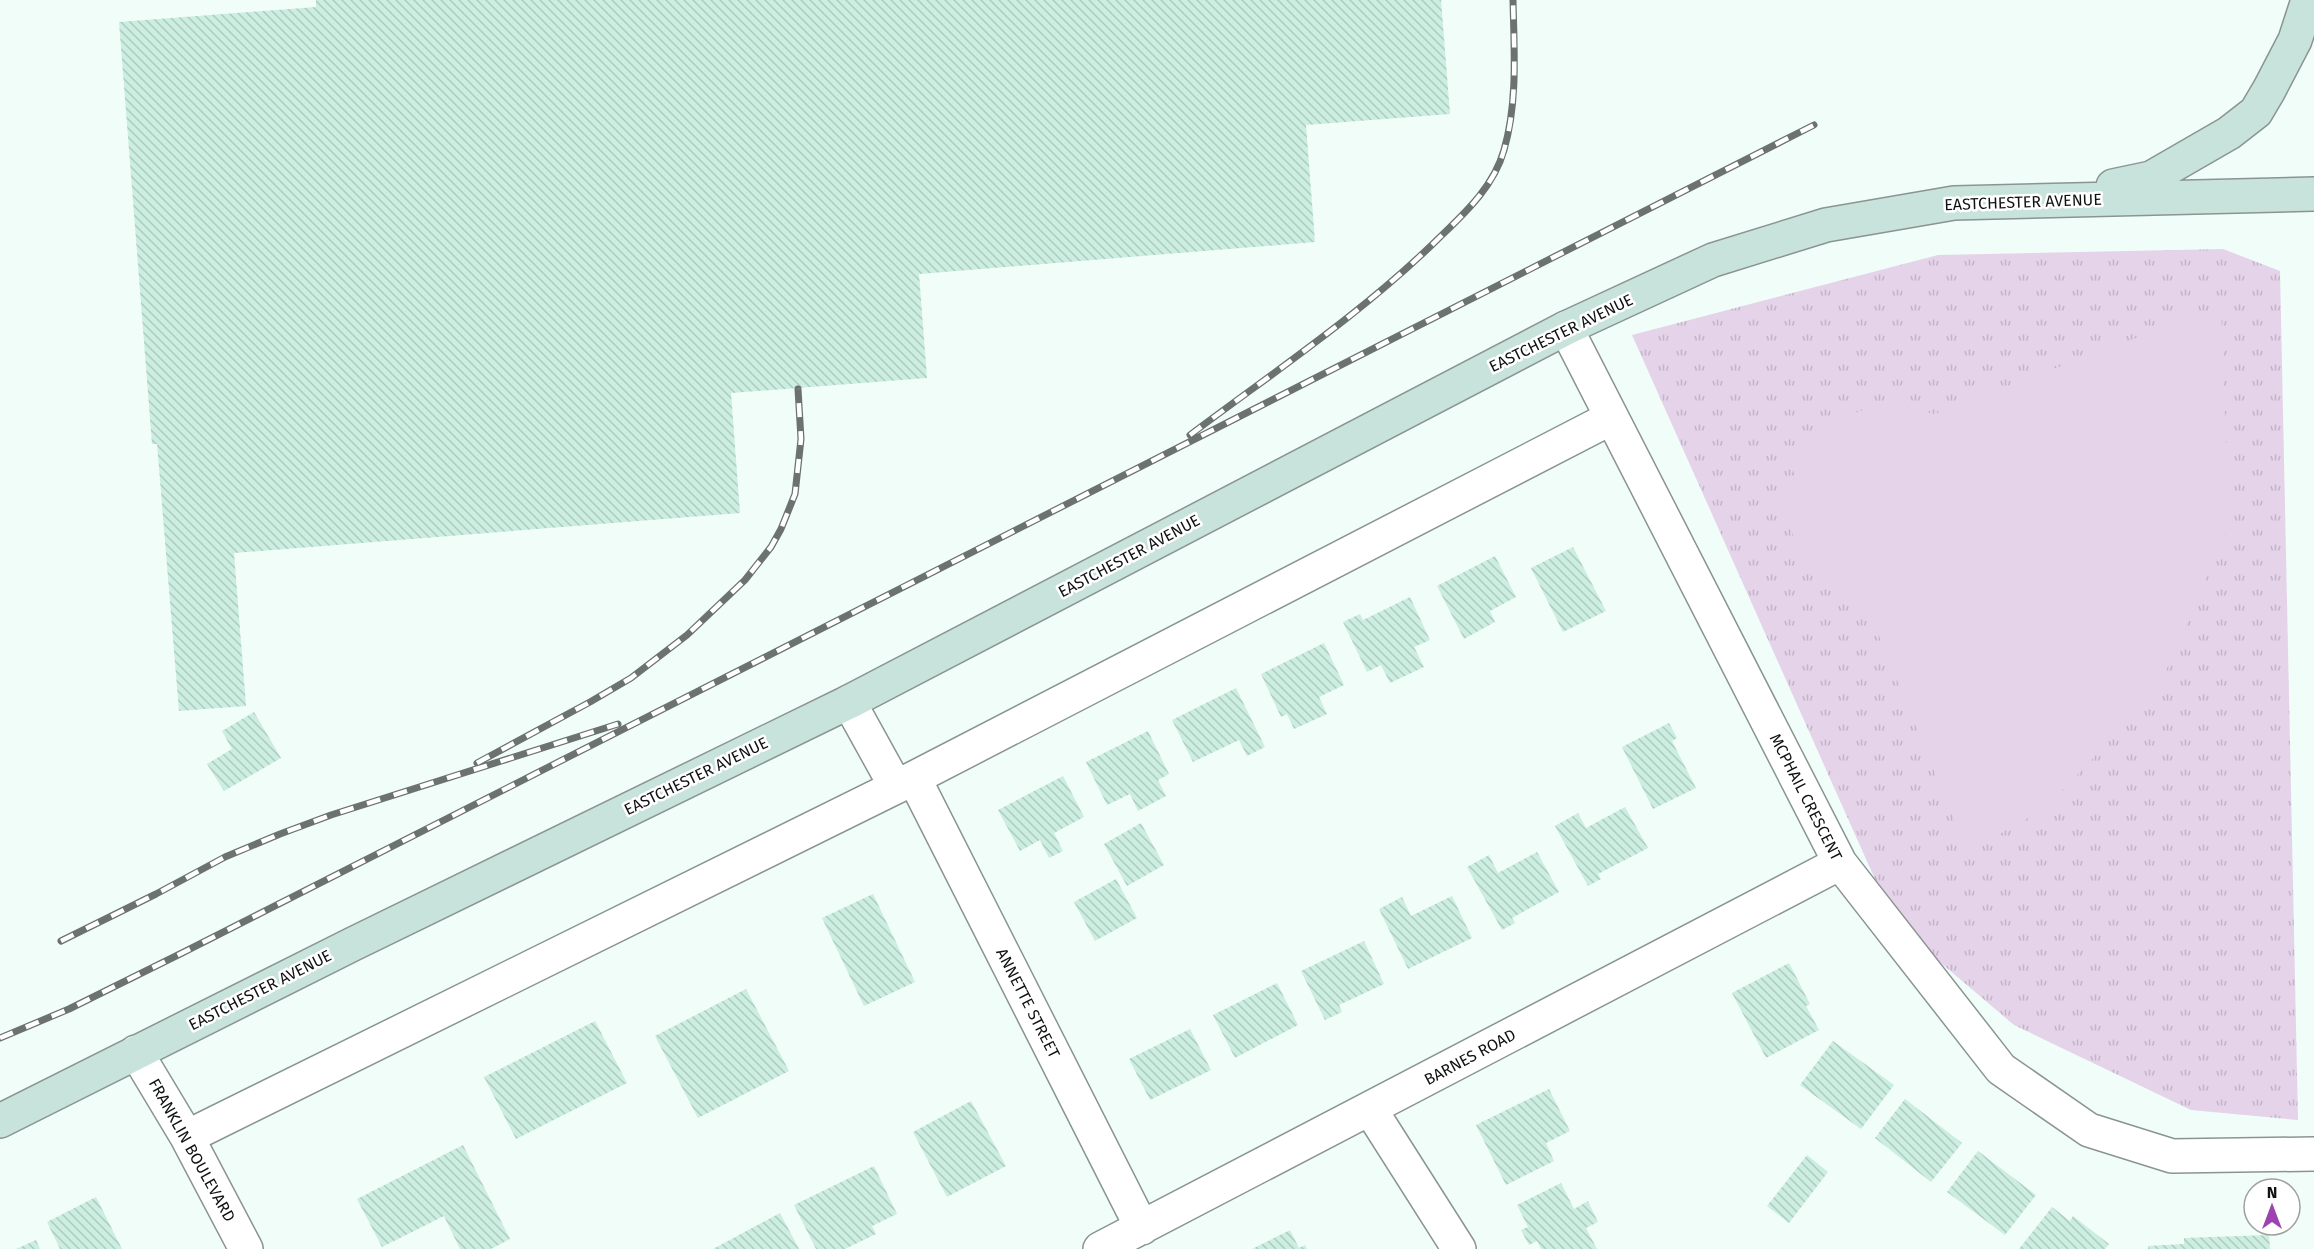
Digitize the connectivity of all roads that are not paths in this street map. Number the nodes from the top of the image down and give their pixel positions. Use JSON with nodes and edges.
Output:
{"nodes":[{"id":1,"x":2308,"y":0,"type":"edge"},
{"id":2,"x":2314,"y":194,"type":"edge"},
{"id":3,"x":2081,"y":199,"type":"junction"},
{"id":4,"x":1566,"y":328,"type":"junction"},
{"id":5,"x":1611,"y":418,"type":"junction"},
{"id":6,"x":849,"y":702,"type":"junction"},
{"id":7,"x":905,"y":783,"type":"junction"},
{"id":8,"x":1840,"y":863,"type":"junction"},
{"id":9,"x":136,"y":1052,"type":"junction"},
{"id":10,"x":1370,"y":1109,"type":"junction"},
{"id":11,"x":0,"y":1121,"type":"edge"},
{"id":12,"x":187,"y":1137,"type":"junction"},
{"id":13,"x":2314,"y":1154,"type":"edge"},
{"id":14,"x":1142,"y":1228,"type":"junction"},
{"id":15,"x":246,"y":1249,"type":"edge"},
{"id":16,"x":1100,"y":1249,"type":"edge"},
{"id":17,"x":1459,"y":1249,"type":"edge"}],
"edges":[{"from":1,"to":3,"type":"street"},
{"from":2,"to":3,"type":"street","name":"EASTCHESTER AVENUE"},
{"from":3,"to":4,"type":"street","name":"EASTCHESTER AVENUE"},
{"from":4,"to":5,"type":"street","name":"MCPHAIL CRESCENT"},
{"from":4,"to":6,"type":"street","name":"EASTCHESTER AVENUE"},
{"from":5,"to":7,"type":"street"},
{"from":5,"to":8,"type":"street","name":"MCPHAIL CRESCENT"},
{"from":6,"to":7,"type":"street","name":"ANNETTE STREET"},
{"from":6,"to":9,"type":"street","name":"EASTCHESTER AVENUE"},
{"from":7,"to":12,"type":"street"},
{"from":7,"to":14,"type":"street","name":"ANNETTE STREET"},
{"from":8,"to":10,"type":"street","name":"BARNES ROAD"},
{"from":8,"to":13,"type":"street","name":"MCPHAIL CRESCENT"},
{"from":9,"to":11,"type":"street","name":"EASTCHESTER AVENUE"},
{"from":9,"to":12,"type":"street","name":"FRANKLIN BOULEVARD"},
{"from":10,"to":14,"type":"street","name":"BARNES ROAD"},
{"from":10,"to":17,"type":"street"},
{"from":12,"to":15,"type":"street","name":"FRANKLIN BOULEVARD"},
{"from":14,"to":16,"type":"street","name":"BARNES ROAD"}]}
